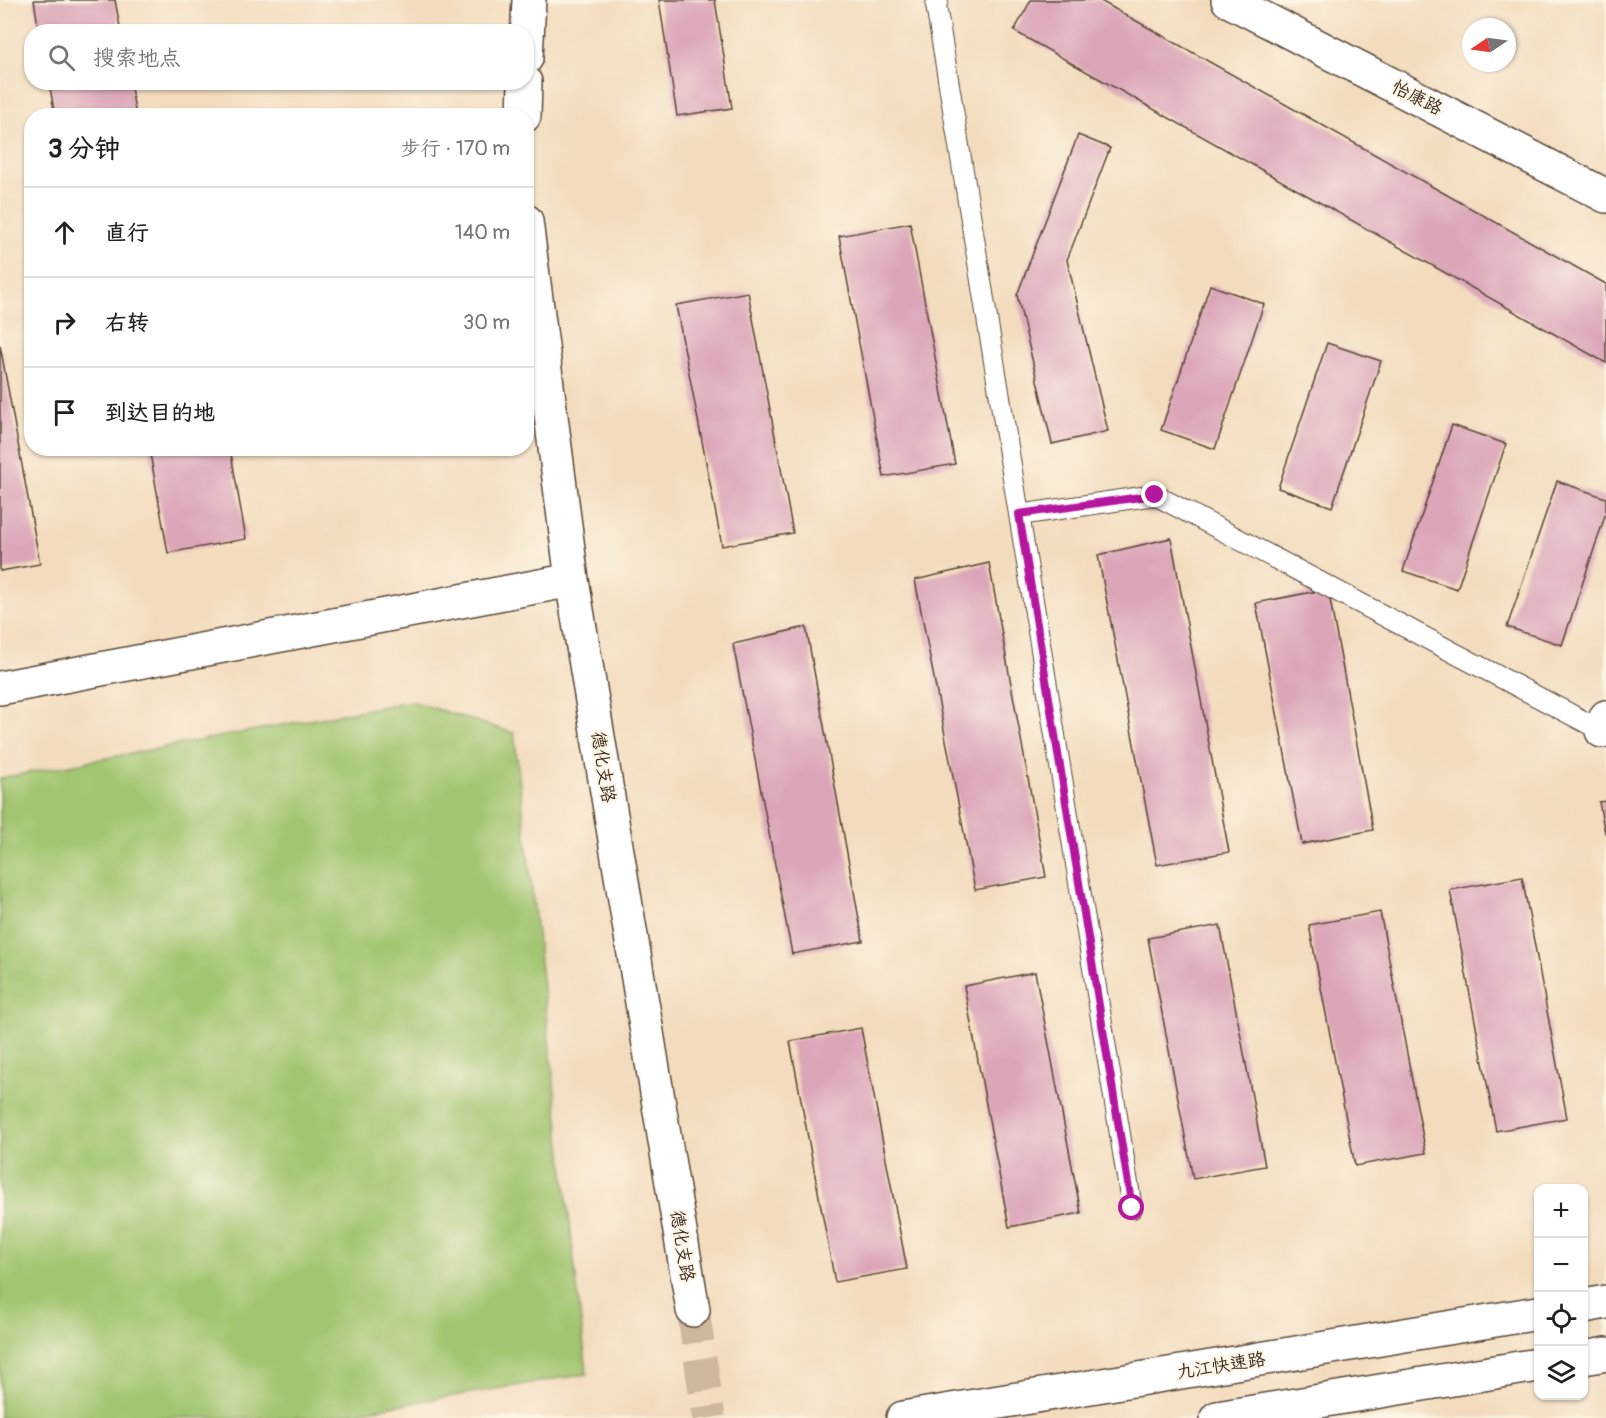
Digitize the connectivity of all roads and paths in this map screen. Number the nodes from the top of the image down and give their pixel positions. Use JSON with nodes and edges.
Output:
{"nodes":[{"id":1,"x":529,"y":0,"type":"edge"},
{"id":2,"x":938,"y":0,"type":"edge"},
{"id":3,"x":1228,"y":0,"type":"edge"},
{"id":4,"x":528,"y":24,"type":"edge"},
{"id":5,"x":525,"y":90,"type":"edge"},
{"id":6,"x":524,"y":108,"type":"edge"},
{"id":7,"x":1606,"y":196,"type":"edge"},
{"id":8,"x":534,"y":283,"type":"edge"},
{"id":9,"x":1019,"y":514,"type":"junction"},
{"id":10,"x":572,"y":580,"type":"junction"},
{"id":11,"x":0,"y":688,"type":"edge"},
{"id":12,"x":1605,"y":727,"type":"edge"},
{"id":13,"x":1132,"y":1208,"type":"dead end"},
{"id":14,"x":1606,"y":1302,"type":"edge"},
{"id":15,"x":1588,"y":1305,"type":"edge"},
{"id":16,"x":693,"y":1310,"type":"tunnel mouth"},
{"id":17,"x":1534,"y":1314,"type":"edge"},
{"id":18,"x":1606,"y":1354,"type":"edge"},
{"id":19,"x":1588,"y":1357,"type":"edge"},
{"id":20,"x":1534,"y":1366,"type":"edge"},
{"id":21,"x":903,"y":1418,"type":"edge"},
{"id":22,"x":1217,"y":1418,"type":"edge"}],
"edges":[{"from":1,"to":4,"type":"main road"},
{"from":2,"to":9,"type":"lane"},
{"from":3,"to":7,"type":"main road","name":"怡康路"},
{"from":5,"to":6,"type":"main road"},
{"from":8,"to":10,"type":"main road","name":"德化支路"},
{"from":9,"to":12,"type":"lane"},
{"from":9,"to":13,"type":"lane"},
{"from":10,"to":11,"type":"main road"},
{"from":10,"to":16,"type":"main road","name":"德化支路"},
{"from":14,"to":15,"type":"main road"},
{"from":17,"to":21,"type":"main road","name":"九江快速路"},
{"from":18,"to":19,"type":"main road"},
{"from":20,"to":22,"type":"main road"}]}
